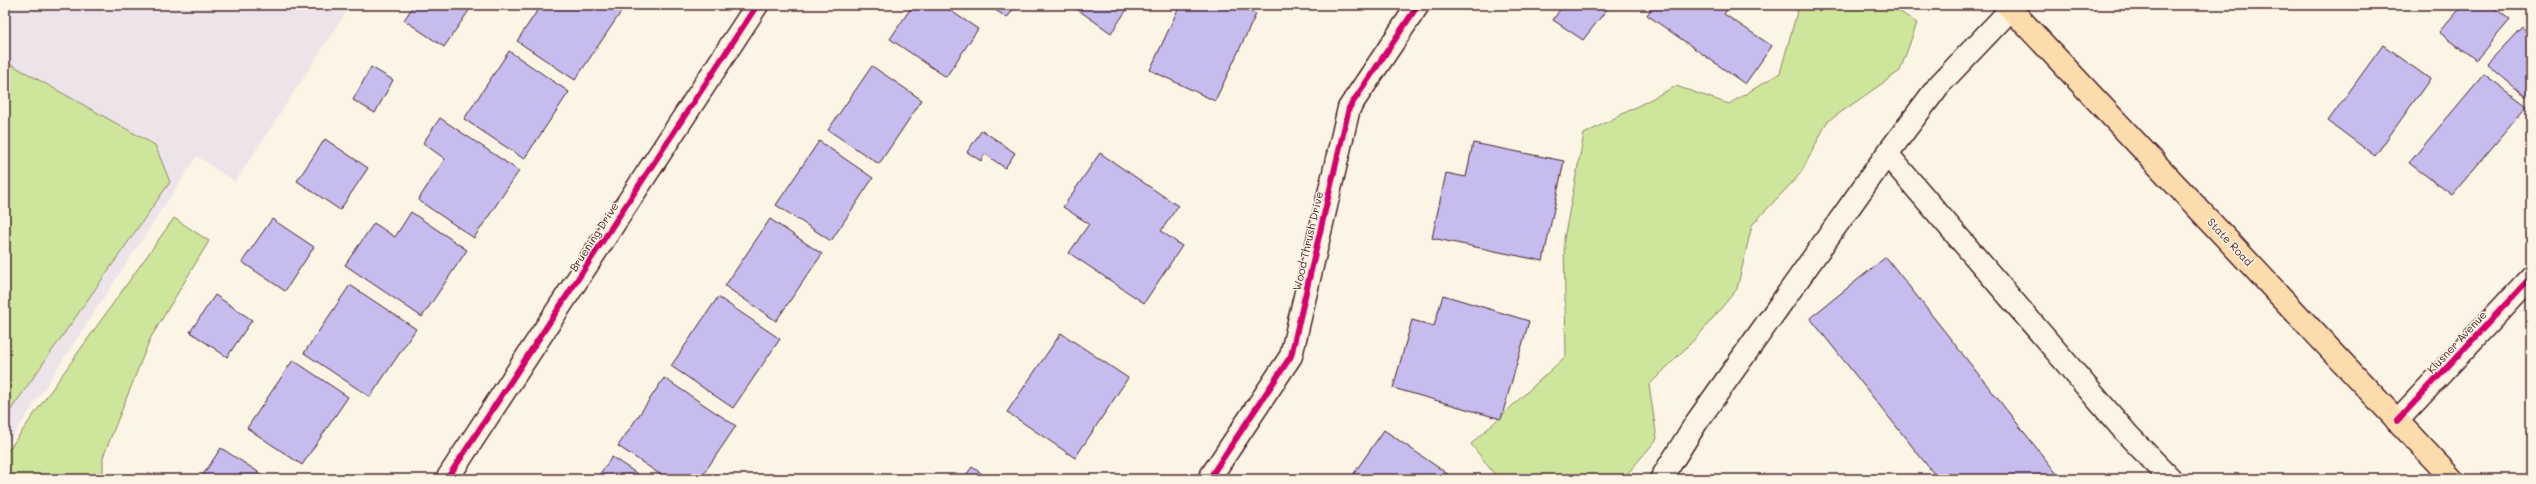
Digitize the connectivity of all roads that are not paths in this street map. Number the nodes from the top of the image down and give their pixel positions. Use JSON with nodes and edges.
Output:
{"nodes":[{"id":1,"x":757,"y":5,"type":"edge"},
{"id":2,"x":1418,"y":5,"type":"edge"},
{"id":3,"x":2009,"y":7,"type":"edge"},
{"id":4,"x":1887,"y":154,"type":"junction"},
{"id":5,"x":2531,"y":277,"type":"edge"},
{"id":6,"x":2397,"y":420,"type":"junction"},
{"id":7,"x":448,"y":479,"type":"edge"},
{"id":8,"x":1209,"y":479,"type":"edge"},
{"id":9,"x":1661,"y":479,"type":"edge"},
{"id":10,"x":2171,"y":479,"type":"edge"},
{"id":11,"x":2452,"y":479,"type":"edge"}],
"edges":[{"from":1,"to":7,"type":"street","name":"Bruening Drive"},
{"from":2,"to":8,"type":"street","name":"Wood Thrush Drive"},
{"from":3,"to":4,"type":"street"},
{"from":3,"to":6,"type":"main road","name":"State Road"},
{"from":4,"to":9,"type":"street"},
{"from":4,"to":10,"type":"street"},
{"from":5,"to":6,"type":"street","name":"Klusner Avenue"},
{"from":6,"to":11,"type":"main road","name":"State Road"}]}
